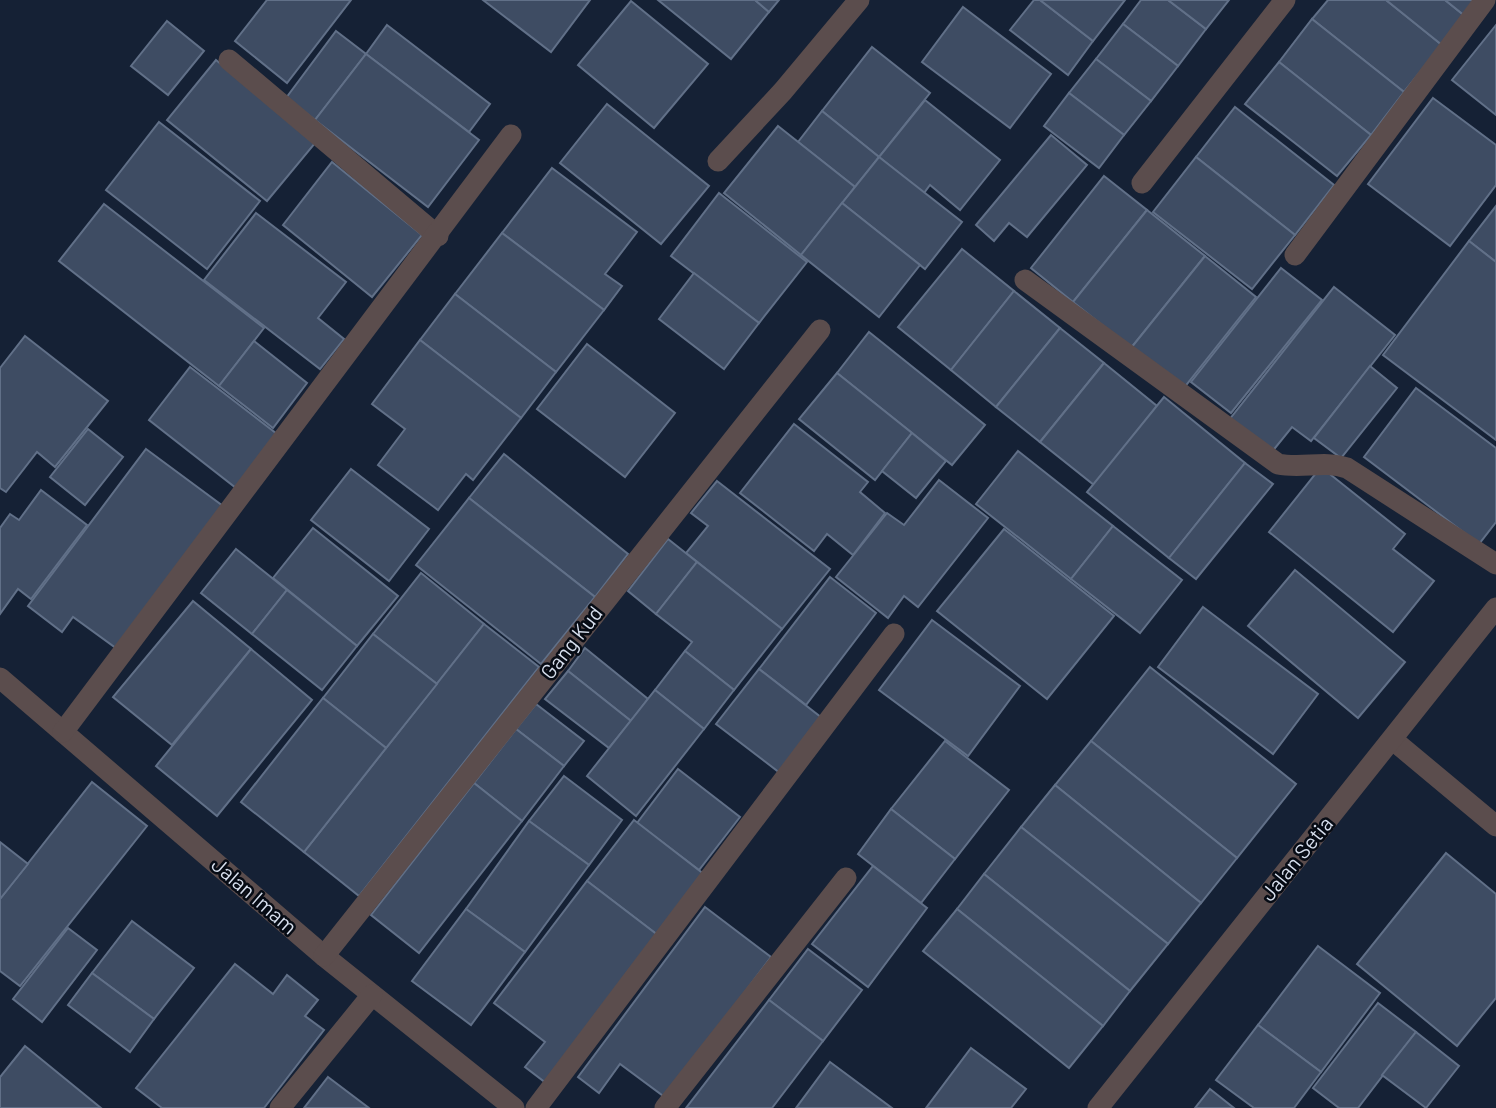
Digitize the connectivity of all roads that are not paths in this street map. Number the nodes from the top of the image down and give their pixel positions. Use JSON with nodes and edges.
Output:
{"nodes":[{"id":1,"x":859,"y":0,"type":"edge"},
{"id":2,"x":1284,"y":0,"type":"edge"},
{"id":3,"x":1485,"y":0,"type":"edge"},
{"id":4,"x":229,"y":60,"type":"dead end"},
{"id":5,"x":511,"y":135,"type":"dead end"},
{"id":6,"x":718,"y":161,"type":"dead end"},
{"id":7,"x":1142,"y":183,"type":"dead end"},
{"id":8,"x":438,"y":236,"type":"junction"},
{"id":9,"x":1295,"y":255,"type":"dead end"},
{"id":10,"x":1025,"y":280,"type":"dead end"},
{"id":11,"x":820,"y":330,"type":"dead end"},
{"id":12,"x":1496,"y":564,"type":"edge"},
{"id":13,"x":1496,"y":608,"type":"edge"},
{"id":14,"x":894,"y":634,"type":"dead end"},
{"id":15,"x":0,"y":678,"type":"edge"},
{"id":16,"x":63,"y":732,"type":"junction"},
{"id":17,"x":1392,"y":740,"type":"junction"},
{"id":18,"x":1496,"y":826,"type":"edge"},
{"id":19,"x":846,"y":878,"type":"dead end"},
{"id":20,"x":324,"y":956,"type":"junction"},
{"id":21,"x":372,"y":995,"type":"junction"},
{"id":22,"x":280,"y":1108,"type":"edge"},
{"id":23,"x":513,"y":1108,"type":"edge"},
{"id":24,"x":536,"y":1108,"type":"edge"},
{"id":25,"x":665,"y":1108,"type":"edge"},
{"id":26,"x":1097,"y":1108,"type":"edge"}],
"edges":[{"from":1,"to":6,"type":"street"},
{"from":2,"to":7,"type":"street"},
{"from":3,"to":9,"type":"street"},
{"from":4,"to":8,"type":"street"},
{"from":5,"to":8,"type":"street"},
{"from":8,"to":16,"type":"street"},
{"from":10,"to":12,"type":"street"},
{"from":11,"to":20,"type":"street","name":"Gang Kud"},
{"from":13,"to":17,"type":"street","name":"Jalan Setia"},
{"from":14,"to":24,"type":"street"},
{"from":15,"to":16,"type":"street","name":"Jalan Imam"},
{"from":16,"to":20,"type":"street","name":"Jalan Imam"},
{"from":17,"to":18,"type":"street"},
{"from":17,"to":26,"type":"street","name":"Jalan Setia"},
{"from":19,"to":25,"type":"street"},
{"from":20,"to":21,"type":"street","name":"Jalan Imam"},
{"from":21,"to":22,"type":"street"},
{"from":21,"to":23,"type":"street","name":"Jalan Imam"}]}
